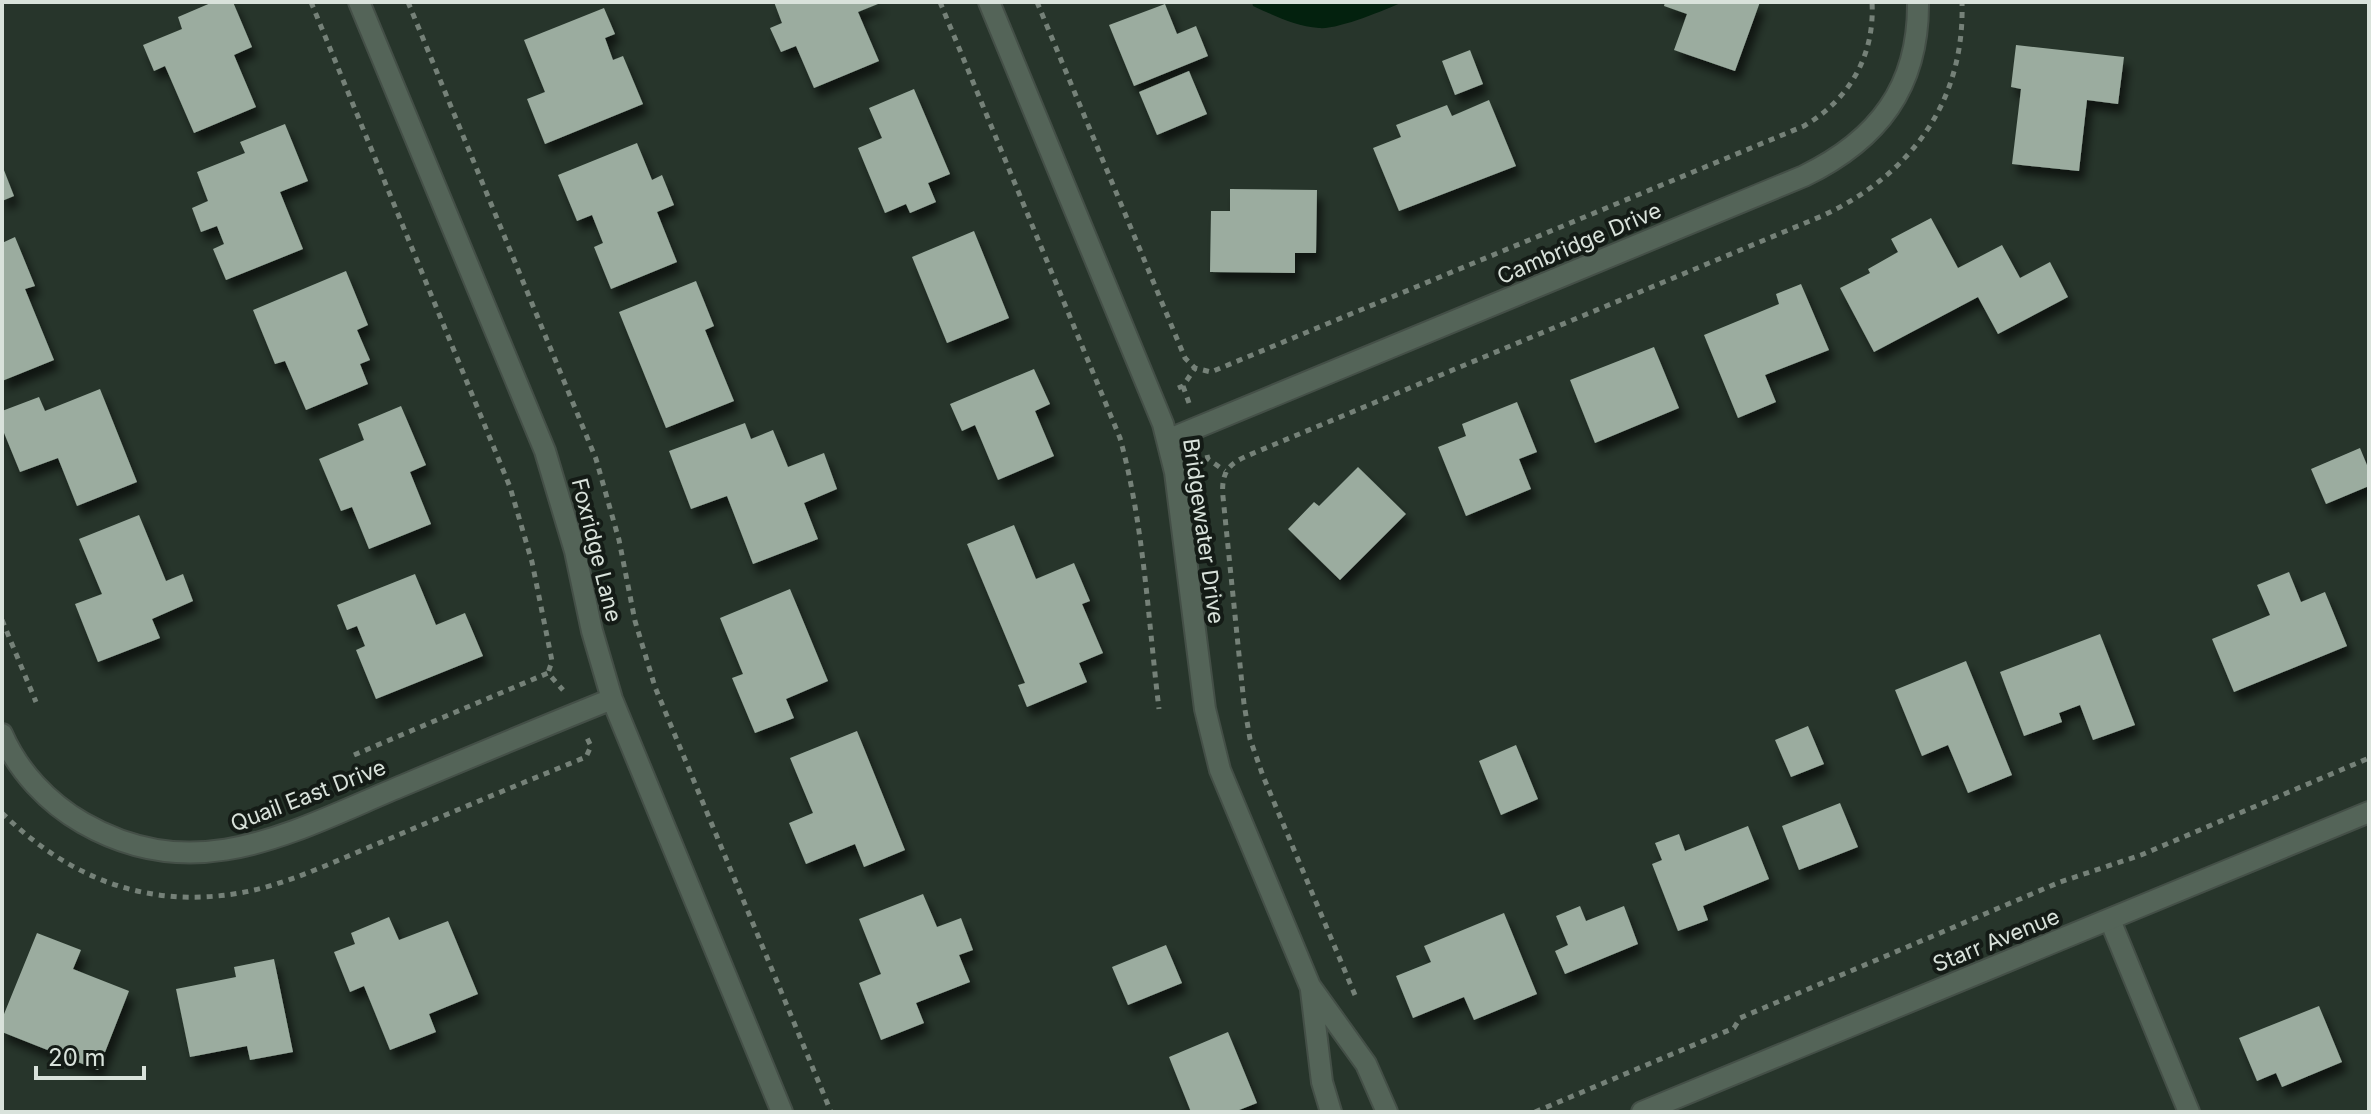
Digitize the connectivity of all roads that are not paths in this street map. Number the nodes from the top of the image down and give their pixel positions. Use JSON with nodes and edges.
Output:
{"nodes":[{"id":1,"x":359,"y":2,"type":"edge"},
{"id":2,"x":989,"y":2,"type":"edge"},
{"id":3,"x":1918,"y":2,"type":"edge"},
{"id":4,"x":1167,"y":440,"type":"junction"},
{"id":5,"x":612,"y":699,"type":"junction"},
{"id":6,"x":2,"y":734,"type":"edge"},
{"id":7,"x":2369,"y":812,"type":"edge"},
{"id":8,"x":2110,"y":920,"type":"junction"},
{"id":9,"x":1310,"y":986,"type":"junction"},
{"id":10,"x":782,"y":1112,"type":"edge"},
{"id":11,"x":1331,"y":1112,"type":"edge"},
{"id":12,"x":1387,"y":1112,"type":"edge"},
{"id":13,"x":1642,"y":1112,"type":"edge"},
{"id":14,"x":2189,"y":1112,"type":"edge"}],
"edges":[{"from":1,"to":5,"type":"street","name":"Foxridge Lane"},
{"from":2,"to":4,"type":"street","name":"Bridgewater Drive"},
{"from":3,"to":4,"type":"street","name":"Cambridge Drive"},
{"from":4,"to":9,"type":"street","name":"Bridgewater Drive"},
{"from":5,"to":6,"type":"street","name":"Quail East Drive"},
{"from":5,"to":10,"type":"street","name":"Foxridge Lane"},
{"from":7,"to":8,"type":"street","name":"Starr Avenue"},
{"from":8,"to":13,"type":"street","name":"Starr Avenue"},
{"from":8,"to":14,"type":"street"},
{"from":9,"to":11,"type":"street","name":"Bridgewater Drive"},
{"from":9,"to":12,"type":"street","name":"Bridgewater Drive"}]}
